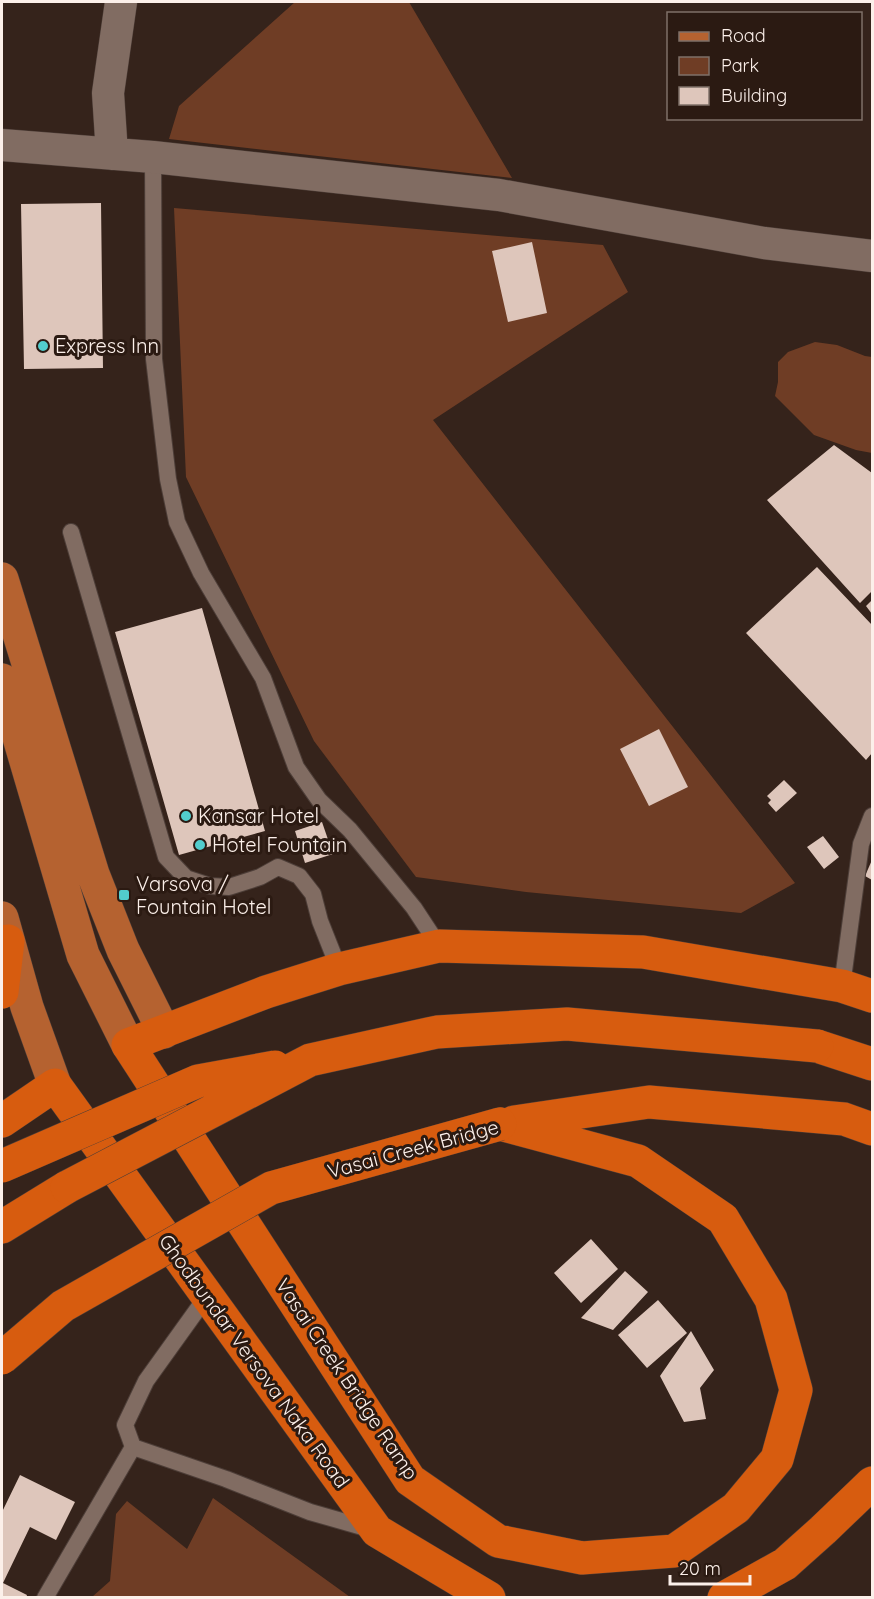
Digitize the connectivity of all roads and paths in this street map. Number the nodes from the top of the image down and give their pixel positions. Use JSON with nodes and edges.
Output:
{"nodes":[{"id":1,"x":121,"y":2,"type":"edge"},
{"id":2,"x":2,"y":145,"type":"edge"},
{"id":3,"x":112,"y":154,"type":"junction"},
{"id":4,"x":153,"y":157,"type":"junction"},
{"id":5,"x":873,"y":256,"type":"edge"},
{"id":6,"x":71,"y":532,"type":"dead end"},
{"id":7,"x":2,"y":579,"type":"edge"},
{"id":8,"x":2,"y":680,"type":"edge"},
{"id":9,"x":873,"y":816,"type":"edge"},
{"id":10,"x":5,"y":929,"type":"edge"},
{"id":11,"x":438,"y":946,"type":"junction"},
{"id":12,"x":339,"y":969,"type":"junction"},
{"id":13,"x":842,"y":986,"type":"junction"},
{"id":14,"x":2,"y":992,"type":"edge"},
{"id":15,"x":873,"y":996,"type":"edge"},
{"id":16,"x":164,"y":1032,"type":"junction"},
{"id":17,"x":128,"y":1045,"type":"junction"},
{"id":18,"x":310,"y":1060,"type":"junction"},
{"id":19,"x":873,"y":1064,"type":"edge"},
{"id":20,"x":55,"y":1085,"type":"junction"},
{"id":21,"x":2,"y":1121,"type":"edge"},
{"id":22,"x":500,"y":1124,"type":"junction"},
{"id":23,"x":873,"y":1129,"type":"edge"},
{"id":24,"x":2,"y":1166,"type":"edge"},
{"id":25,"x":2,"y":1227,"type":"edge"},
{"id":26,"x":207,"y":1296,"type":"junction"},
{"id":27,"x":2,"y":1358,"type":"edge"},
{"id":28,"x":133,"y":1447,"type":"junction"},
{"id":29,"x":873,"y":1483,"type":"edge"},
{"id":30,"x":377,"y":1532,"type":"junction"},
{"id":31,"x":45,"y":1598,"type":"edge"},
{"id":32,"x":489,"y":1598,"type":"edge"},
{"id":33,"x":724,"y":1598,"type":"edge"}],
"edges":[{"from":1,"to":3,"type":"street"},
{"from":2,"to":3,"type":"street"},
{"from":3,"to":4,"type":"street"},
{"from":4,"to":5,"type":"street"},
{"from":4,"to":11,"type":"lane"},
{"from":6,"to":12,"type":"lane"},
{"from":7,"to":16,"type":"main road"},
{"from":8,"to":17,"type":"main road"},
{"from":9,"to":13,"type":"lane"},
{"from":10,"to":14,"type":"highway"},
{"from":10,"to":20,"type":"main road"},
{"from":11,"to":12,"type":"highway"},
{"from":11,"to":13,"type":"highway"},
{"from":12,"to":16,"type":"highway"},
{"from":13,"to":15,"type":"highway"},
{"from":16,"to":17,"type":"highway"},
{"from":17,"to":22,"type":"highway","name":"Vasai Creek Bridge Ramp"},
{"from":18,"to":19,"type":"highway","bridge":true},
{"from":18,"to":24,"type":"highway","bridge":true},
{"from":18,"to":25,"type":"highway","bridge":true},
{"from":20,"to":21,"type":"highway"},
{"from":20,"to":26,"type":"highway","name":"Ghodbundar Versova Naka Road"},
{"from":22,"to":23,"type":"highway","name":"Vasai Creek Bridge"},
{"from":22,"to":27,"type":"highway","name":"Vasai Creek Bridge","bridge":true},
{"from":26,"to":28,"type":"lane"},
{"from":26,"to":30,"type":"highway","name":"Ghodbundar Versova Naka Road"},
{"from":28,"to":30,"type":"lane"},
{"from":28,"to":31,"type":"lane"},
{"from":29,"to":33,"type":"highway"},
{"from":30,"to":32,"type":"highway","name":"Ghodbundar Versova Naka Road"}]}
